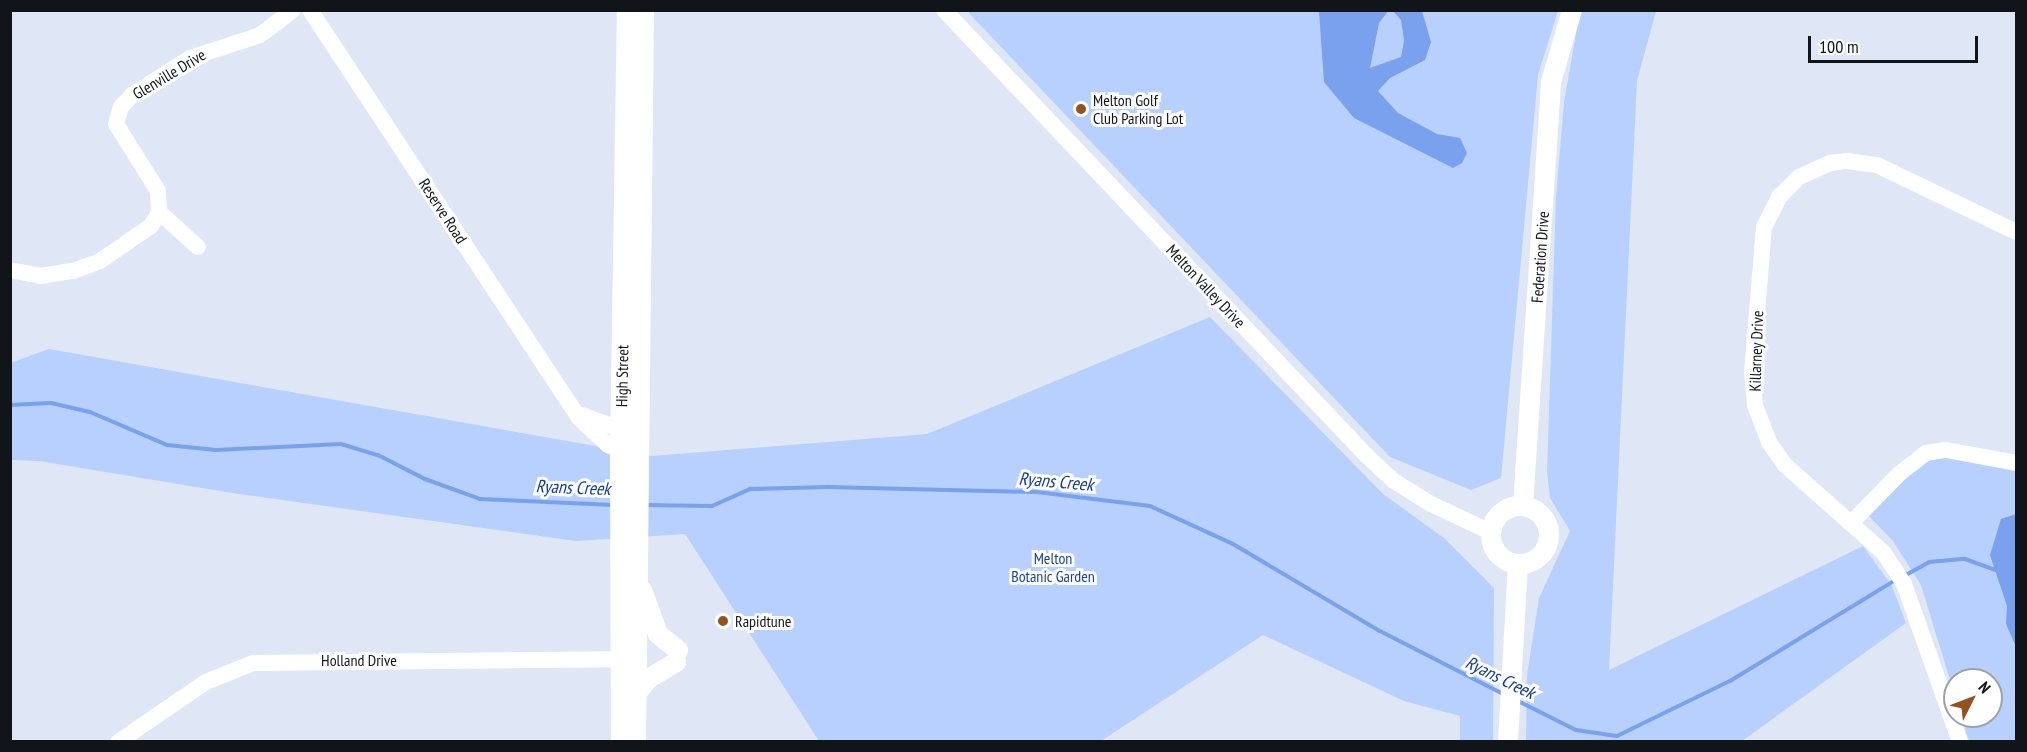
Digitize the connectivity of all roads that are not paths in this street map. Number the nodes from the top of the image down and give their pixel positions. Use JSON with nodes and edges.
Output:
{"nodes":[{"id":1,"x":293,"y":10,"type":"edge"},
{"id":2,"x":310,"y":10,"type":"edge"},
{"id":3,"x":627,"y":10,"type":"edge"},
{"id":4,"x":644,"y":10,"type":"edge"},
{"id":5,"x":944,"y":10,"type":"edge"},
{"id":6,"x":1572,"y":10,"type":"edge"},
{"id":7,"x":159,"y":212,"type":"junction"},
{"id":8,"x":2016,"y":232,"type":"edge"},
{"id":9,"x":198,"y":247,"type":"dead end"},
{"id":10,"x":10,"y":270,"type":"edge"},
{"id":11,"x":576,"y":411,"type":"junction"},
{"id":12,"x":630,"y":433,"type":"junction"},
{"id":13,"x":629,"y":453,"type":"junction"},
{"id":14,"x":2016,"y":463,"type":"edge"},
{"id":15,"x":629,"y":502,"type":"junction"},
{"id":16,"x":1523,"y":505,"type":"junction"},
{"id":17,"x":1853,"y":521,"type":"junction"},
{"id":18,"x":1491,"y":532,"type":"junction"},
{"id":19,"x":1518,"y":564,"type":"junction"},
{"id":20,"x":637,"y":576,"type":"junction"},
{"id":21,"x":629,"y":659,"type":"junction"},
{"id":22,"x":636,"y":694,"type":"junction"},
{"id":23,"x":118,"y":741,"type":"edge"},
{"id":24,"x":621,"y":741,"type":"edge"},
{"id":25,"x":636,"y":741,"type":"edge"},
{"id":26,"x":1508,"y":741,"type":"edge"},
{"id":27,"x":1960,"y":741,"type":"edge"}],
"edges":[{"from":1,"to":7,"type":"street","name":"Glenville Drive"},
{"from":2,"to":11,"type":"street","name":"Reserve Road"},
{"from":3,"to":12,"type":"main road","name":"High Street"},
{"from":4,"to":12,"type":"main road","name":"High Street"},
{"from":5,"to":18,"type":"street","name":"Melton Valley Drive"},
{"from":6,"to":16,"type":"main road","name":"Federation Drive"},
{"from":7,"to":9,"type":"street"},
{"from":7,"to":10,"type":"street"},
{"from":8,"to":17,"type":"street","name":"Killarney Drive"},
{"from":11,"to":12,"type":"street"},
{"from":11,"to":13,"type":"street","name":"Reserve Road"},
{"from":12,"to":13,"type":"main road","name":"High Street"},
{"from":13,"to":15,"type":"main road","name":"High Street"},
{"from":14,"to":17,"type":"street"},
{"from":15,"to":20,"type":"main road","name":"High Street"},
{"from":15,"to":21,"type":"main road","name":"High Street"},
{"from":16,"to":18,"type":"main road"},
{"from":16,"to":19,"type":"main road"},
{"from":17,"to":27,"type":"street","name":"Killarney Drive"},
{"from":18,"to":19,"type":"main road"},
{"from":19,"to":26,"type":"main road"},
{"from":20,"to":21,"type":"main road","name":"High Street"},
{"from":20,"to":22,"type":"main road"},
{"from":21,"to":22,"type":"main road","name":"High Street"},
{"from":21,"to":23,"type":"street","name":"Holland Drive"},
{"from":21,"to":24,"type":"main road","name":"High Street"},
{"from":22,"to":25,"type":"main road","name":"High Street"}]}
